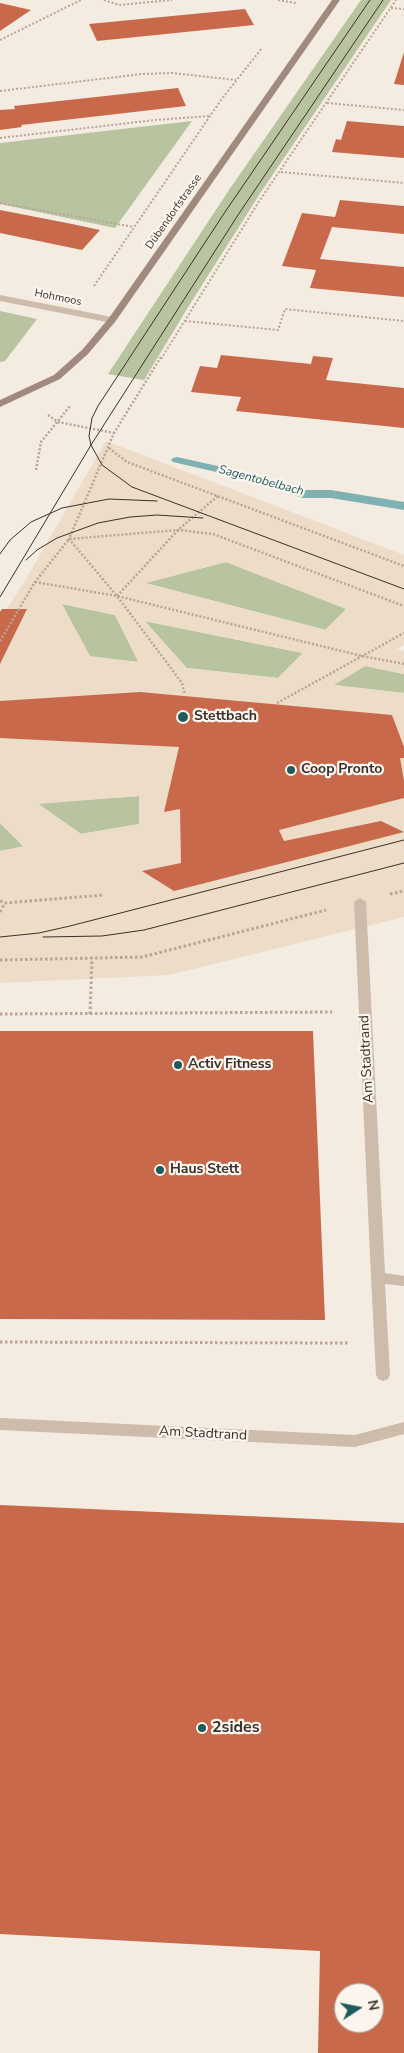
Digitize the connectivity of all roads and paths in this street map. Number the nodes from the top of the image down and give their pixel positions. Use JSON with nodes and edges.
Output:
{"nodes":[{"id":1,"x":81,"y":0,"type":"edge"},
{"id":2,"x":104,"y":0,"type":"edge"},
{"id":3,"x":172,"y":0,"type":"edge"},
{"id":4,"x":278,"y":0,"type":"edge"},
{"id":5,"x":336,"y":0,"type":"edge"},
{"id":6,"x":396,"y":0,"type":"edge"},
{"id":7,"x":298,"y":1,"type":"edge"},
{"id":8,"x":391,"y":8,"type":"junction"},
{"id":9,"x":404,"y":9,"type":"edge"},
{"id":10,"x":291,"y":10,"type":"dead end"},
{"id":11,"x":0,"y":40,"type":"edge"},
{"id":12,"x":267,"y":41,"type":"dead end"},
{"id":13,"x":237,"y":80,"type":"junction"},
{"id":14,"x":0,"y":91,"type":"edge"},
{"id":15,"x":326,"y":103,"type":"junction"},
{"id":16,"x":404,"y":110,"type":"edge"},
{"id":17,"x":210,"y":116,"type":"junction"},
{"id":18,"x":0,"y":138,"type":"edge"},
{"id":19,"x":280,"y":172,"type":"junction"},
{"id":20,"x":404,"y":183,"type":"edge"},
{"id":21,"x":0,"y":203,"type":"edge"},
{"id":22,"x":134,"y":227,"type":"junction"},
{"id":23,"x":95,"y":283,"type":"dead end"},
{"id":24,"x":0,"y":298,"type":"edge"},
{"id":25,"x":112,"y":320,"type":"junction"},
{"id":26,"x":404,"y":320,"type":"edge"},
{"id":27,"x":185,"y":321,"type":"junction"},
{"id":28,"x":0,"y":404,"type":"edge"},
{"id":29,"x":44,"y":412,"type":"dead end"},
{"id":30,"x":58,"y":422,"type":"junction"},
{"id":31,"x":114,"y":433,"type":"junction"},
{"id":32,"x":109,"y":448,"type":"junction"},
{"id":33,"x":36,"y":470,"type":"dead end"},
{"id":34,"x":218,"y":496,"type":"junction"},
{"id":35,"x":178,"y":530,"type":"junction"},
{"id":36,"x":69,"y":539,"type":"junction"},
{"id":37,"x":404,"y":566,"type":"edge"},
{"id":38,"x":35,"y":582,"type":"junction"},
{"id":39,"x":117,"y":596,"type":"junction"},
{"id":40,"x":404,"y":606,"type":"edge"},
{"id":41,"x":404,"y":633,"type":"edge"},
{"id":42,"x":0,"y":641,"type":"edge"},
{"id":43,"x":362,"y":656,"type":"junction"},
{"id":44,"x":404,"y":664,"type":"edge"},
{"id":45,"x":185,"y":695,"type":"dead end"},
{"id":46,"x":277,"y":703,"type":"dead end"},
{"id":47,"x":404,"y":891,"type":"edge"},
{"id":48,"x":103,"y":895,"type":"dead end"},
{"id":49,"x":0,"y":901,"type":"edge"},
{"id":50,"x":360,"y":902,"type":"junction"},
{"id":51,"x":5,"y":903,"type":"junction"},
{"id":52,"x":0,"y":912,"type":"edge"},
{"id":53,"x":92,"y":958,"type":"junction"},
{"id":54,"x":0,"y":960,"type":"edge"},
{"id":55,"x":365,"y":1012,"type":"junction"},
{"id":56,"x":0,"y":1014,"type":"edge"},
{"id":57,"x":90,"y":1014,"type":"junction"},
{"id":58,"x":378,"y":1277,"type":"junction"},
{"id":59,"x":404,"y":1281,"type":"edge"},
{"id":60,"x":0,"y":1342,"type":"edge"},
{"id":61,"x":381,"y":1343,"type":"junction"},
{"id":62,"x":383,"y":1375,"type":"dead end"},
{"id":63,"x":0,"y":1424,"type":"edge"},
{"id":64,"x":404,"y":1428,"type":"edge"}],
"edges":[{"from":1,"to":11,"type":"path"},
{"from":2,"to":3,"type":"path"},
{"from":4,"to":7,"type":"path"},
{"from":5,"to":25,"type":"street","name":"Dübendorfstrasse"},
{"from":6,"to":8,"type":"path"},
{"from":7,"to":10,"type":"path"},
{"from":8,"to":9,"type":"path"},
{"from":8,"to":15,"type":"path"},
{"from":12,"to":13,"type":"path"},
{"from":13,"to":14,"type":"path"},
{"from":13,"to":17,"type":"path"},
{"from":15,"to":16,"type":"path"},
{"from":15,"to":19,"type":"path"},
{"from":17,"to":18,"type":"path"},
{"from":17,"to":22,"type":"path"},
{"from":19,"to":20,"type":"path"},
{"from":19,"to":27,"type":"path"},
{"from":21,"to":22,"type":"path"},
{"from":22,"to":23,"type":"path"},
{"from":24,"to":25,"type":"street","name":"Hohmoos"},
{"from":25,"to":28,"type":"street","name":"Dübendorfstrasse"},
{"from":26,"to":27,"type":"path"},
{"from":27,"to":31,"type":"path"},
{"from":29,"to":30,"type":"path"},
{"from":30,"to":31,"type":"path"},
{"from":30,"to":33,"type":"path"},
{"from":31,"to":32,"type":"path"},
{"from":32,"to":34,"type":"path"},
{"from":32,"to":36,"type":"path"},
{"from":34,"to":35,"type":"path"},
{"from":34,"to":37,"type":"path"},
{"from":35,"to":36,"type":"path"},
{"from":35,"to":39,"type":"path"},
{"from":35,"to":40,"type":"path"},
{"from":36,"to":38,"type":"path"},
{"from":36,"to":39,"type":"path"},
{"from":38,"to":39,"type":"path"},
{"from":38,"to":42,"type":"path"},
{"from":39,"to":43,"type":"path"},
{"from":39,"to":45,"type":"path"},
{"from":41,"to":43,"type":"path"},
{"from":43,"to":44,"type":"path"},
{"from":43,"to":46,"type":"path"},
{"from":47,"to":50,"type":"path"},
{"from":48,"to":51,"type":"path"},
{"from":49,"to":51,"type":"path"},
{"from":50,"to":53,"type":"path"},
{"from":50,"to":55,"type":"street","name":"Am Stadtrand"},
{"from":51,"to":52,"type":"path"},
{"from":53,"to":54,"type":"path"},
{"from":53,"to":57,"type":"path"},
{"from":55,"to":57,"type":"path"},
{"from":55,"to":58,"type":"street","name":"Am Stadtrand"},
{"from":56,"to":57,"type":"path"},
{"from":58,"to":59,"type":"street"},
{"from":58,"to":61,"type":"street","name":"Am Stadtrand"},
{"from":60,"to":61,"type":"path"},
{"from":61,"to":62,"type":"street","name":"Am Stadtrand"},
{"from":63,"to":64,"type":"street","name":"Am Stadtrand"}]}
